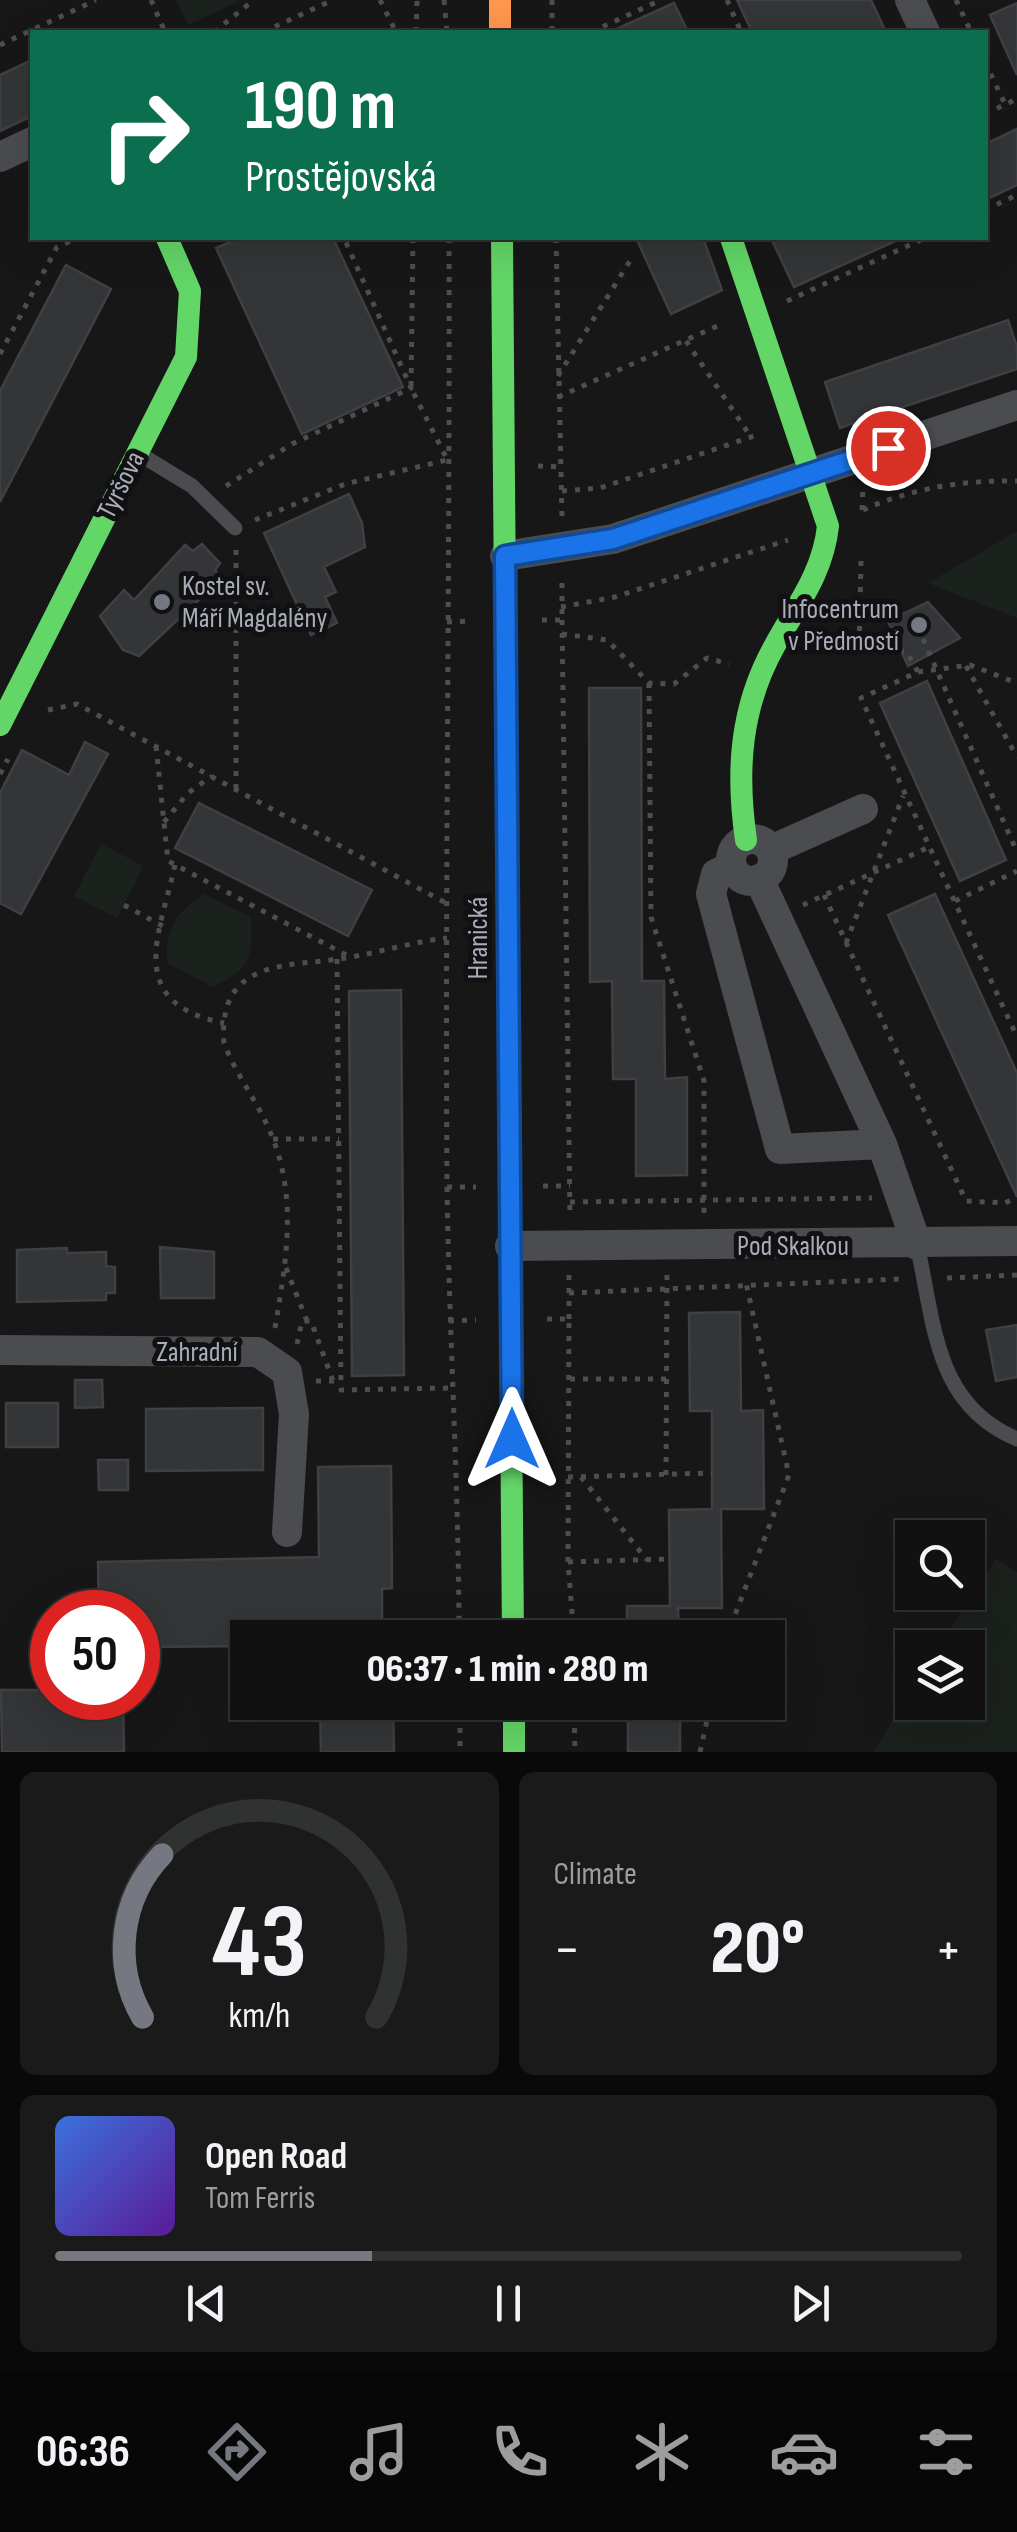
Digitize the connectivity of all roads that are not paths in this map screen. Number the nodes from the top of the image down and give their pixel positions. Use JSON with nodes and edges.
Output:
{"nodes":[{"id":1,"x":500,"y":0,"type":"edge"},
{"id":2,"x":910,"y":0,"type":"edge"},
{"id":3,"x":500,"y":30,"type":"edge"},
{"id":4,"x":924,"y":30,"type":"edge"},
{"id":5,"x":30,"y":143,"type":"edge"},
{"id":6,"x":0,"y":158,"type":"edge"},
{"id":7,"x":168,"y":240,"type":"edge"},
{"id":8,"x":502,"y":240,"type":"edge"},
{"id":9,"x":732,"y":240,"type":"edge"},
{"id":10,"x":1017,"y":406,"type":"edge"},
{"id":11,"x":137,"y":453,"type":"junction"},
{"id":12,"x":812,"y":473,"type":"junction"},
{"id":13,"x":235,"y":528,"type":"road end"},
{"id":14,"x":505,"y":556,"type":"junction"},
{"id":15,"x":0,"y":725,"type":"edge"},
{"id":16,"x":863,"y":810,"type":"dead end"},
{"id":17,"x":752,"y":859,"type":"junction"},
{"id":18,"x":882,"y":1144,"type":"junction"},
{"id":19,"x":1017,"y":1241,"type":"edge"},
{"id":20,"x":917,"y":1245,"type":"junction"},
{"id":21,"x":510,"y":1246,"type":"junction"},
{"id":22,"x":0,"y":1350,"type":"edge"},
{"id":23,"x":1017,"y":1438,"type":"edge"},
{"id":24,"x":287,"y":1532,"type":"dead end"},
{"id":25,"x":513,"y":1620,"type":"edge"},
{"id":26,"x":514,"y":1720,"type":"edge"},
{"id":27,"x":514,"y":1752,"type":"edge"}],
"edges":[{"from":1,"to":3,"type":"main road"},
{"from":2,"to":4,"type":"street"},
{"from":5,"to":6,"type":"street"},
{"from":7,"to":11,"type":"main road","name":"Tyršova"},
{"from":8,"to":14,"type":"main road","name":"Hranická"},
{"from":9,"to":12,"type":"main road"},
{"from":10,"to":12,"type":"street"},
{"from":11,"to":13,"type":"lane"},
{"from":11,"to":15,"type":"main road","name":"Tyršova"},
{"from":12,"to":14,"type":"street"},
{"from":12,"to":17,"type":"main road"},
{"from":14,"to":21,"type":"main road","name":"Hranická"},
{"from":16,"to":17,"type":"street"},
{"from":17,"to":18,"type":"street"},
{"from":17,"to":18,"type":"street"},
{"from":18,"to":20,"type":"street"},
{"from":19,"to":20,"type":"street","name":"Pod Skalkou"},
{"from":20,"to":21,"type":"street","name":"Pod Skalkou"},
{"from":20,"to":23,"type":"lane"},
{"from":21,"to":25,"type":"main road","name":"Hranická"},
{"from":22,"to":24,"type":"street","name":"Zahradní"},
{"from":26,"to":27,"type":"main road"}]}
